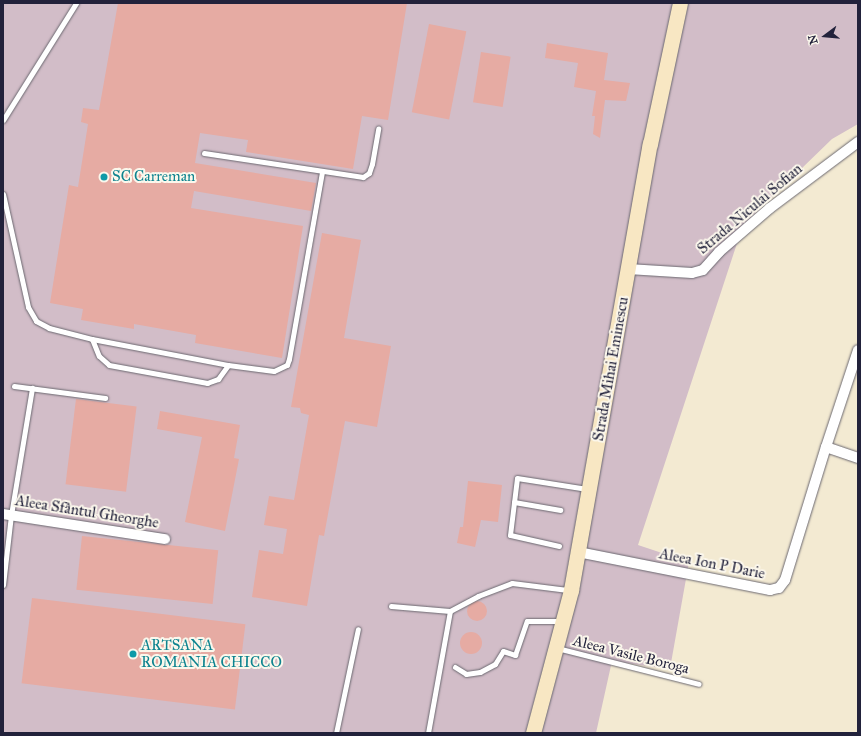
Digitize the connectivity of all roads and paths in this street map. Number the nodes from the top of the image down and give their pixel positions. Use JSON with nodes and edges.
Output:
{"nodes":[{"id":1,"x":76,"y":3,"type":"edge"},
{"id":2,"x":680,"y":3,"type":"edge"},
{"id":3,"x":3,"y":120,"type":"edge"},
{"id":4,"x":378,"y":130,"type":"dead end"},
{"id":5,"x":858,"y":142,"type":"edge"},
{"id":6,"x":204,"y":153,"type":"dead end"},
{"id":7,"x":322,"y":172,"type":"junction"},
{"id":8,"x":3,"y":194,"type":"edge"},
{"id":9,"x":628,"y":269,"type":"junction"},
{"id":10,"x":92,"y":339,"type":"junction"},
{"id":11,"x":858,"y":350,"type":"edge"},
{"id":12,"x":228,"y":365,"type":"junction"},
{"id":13,"x":14,"y":386,"type":"dead end"},
{"id":14,"x":32,"y":388,"type":"junction"},
{"id":15,"x":105,"y":398,"type":"dead end"},
{"id":16,"x":826,"y":447,"type":"junction"},
{"id":17,"x":858,"y":458,"type":"edge"},
{"id":18,"x":590,"y":490,"type":"junction"},
{"id":19,"x":514,"y":502,"type":"junction"},
{"id":20,"x":560,"y":510,"type":"dead end"},
{"id":21,"x":7,"y":515,"type":"edge"},
{"id":22,"x":166,"y":539,"type":"dead end"},
{"id":23,"x":559,"y":546,"type":"dead end"},
{"id":24,"x":578,"y":552,"type":"junction"},
{"id":25,"x":3,"y":585,"type":"edge"},
{"id":26,"x":571,"y":590,"type":"junction"},
{"id":27,"x":391,"y":606,"type":"dead end"},
{"id":28,"x":450,"y":611,"type":"junction"},
{"id":29,"x":565,"y":621,"type":"junction"},
{"id":30,"x":358,"y":629,"type":"dead end"},
{"id":31,"x":557,"y":648,"type":"junction"},
{"id":32,"x":455,"y":667,"type":"dead end"},
{"id":33,"x":699,"y":684,"type":"dead end"},
{"id":34,"x":336,"y":733,"type":"edge"},
{"id":35,"x":428,"y":733,"type":"edge"},
{"id":36,"x":533,"y":733,"type":"edge"}],
"edges":[{"from":1,"to":3,"type":"lane"},
{"from":2,"to":9,"type":"street","name":"Strada Mihai Eminescu"},
{"from":4,"to":7,"type":"lane"},
{"from":5,"to":9,"type":"street","name":"Strada Niculai Sofian"},
{"from":6,"to":7,"type":"lane"},
{"from":7,"to":12,"type":"lane"},
{"from":8,"to":10,"type":"lane"},
{"from":9,"to":18,"type":"street","name":"Strada Mihai Eminescu"},
{"from":10,"to":12,"type":"lane"},
{"from":10,"to":12,"type":"lane"},
{"from":11,"to":16,"type":"street","name":"Aleea Ion P Darie"},
{"from":13,"to":14,"type":"lane"},
{"from":14,"to":15,"type":"lane"},
{"from":14,"to":21,"type":"lane"},
{"from":16,"to":17,"type":"street"},
{"from":16,"to":24,"type":"street","name":"Aleea Ion P Darie"},
{"from":18,"to":19,"type":"lane"},
{"from":18,"to":24,"type":"street","name":"Strada Mihai Eminescu"},
{"from":19,"to":20,"type":"lane"},
{"from":19,"to":23,"type":"lane"},
{"from":21,"to":22,"type":"street","name":"Aleea Sfântul Gheorghe"},
{"from":21,"to":25,"type":"lane"},
{"from":24,"to":26,"type":"street","name":"Strada Mihai Eminescu"},
{"from":26,"to":28,"type":"lane"},
{"from":26,"to":29,"type":"street","name":"Strada Mihai Eminescu"},
{"from":27,"to":28,"type":"lane"},
{"from":28,"to":35,"type":"lane"},
{"from":29,"to":31,"type":"street","name":"Strada Mihai Eminescu"},
{"from":29,"to":32,"type":"lane"},
{"from":30,"to":34,"type":"lane"},
{"from":31,"to":33,"type":"lane","name":"Aleea Vasile Boroga"},
{"from":31,"to":36,"type":"street","name":"Strada Mihai Eminescu"}]}
